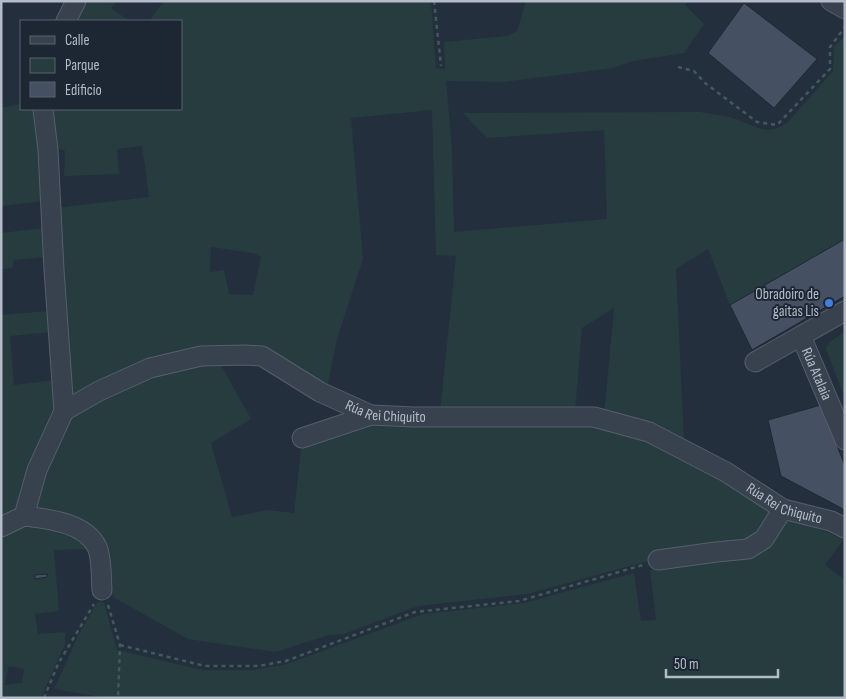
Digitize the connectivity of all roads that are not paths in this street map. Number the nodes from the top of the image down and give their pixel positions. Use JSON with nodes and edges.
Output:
{"nodes":[{"id":1,"x":76,"y":1,"type":"edge"},
{"id":2,"x":832,"y":1,"type":"edge"},
{"id":3,"x":845,"y":9,"type":"edge"},
{"id":4,"x":66,"y":20,"type":"edge"},
{"id":5,"x":43,"y":110,"type":"edge"},
{"id":6,"x":845,"y":311,"type":"edge"},
{"id":7,"x":801,"y":336,"type":"junction"},
{"id":8,"x":755,"y":362,"type":"dead end"},
{"id":9,"x":64,"y":411,"type":"junction"},
{"id":10,"x":371,"y":415,"type":"junction"},
{"id":11,"x":302,"y":438,"type":"dead end"},
{"id":12,"x":845,"y":440,"type":"edge"},
{"id":13,"x":783,"y":509,"type":"junction"},
{"id":14,"x":24,"y":516,"type":"junction"},
{"id":15,"x":1,"y":527,"type":"edge"},
{"id":16,"x":845,"y":528,"type":"edge"},
{"id":17,"x":658,"y":560,"type":"road end"},
{"id":18,"x":102,"y":590,"type":"road end"}],
"edges":[{"from":1,"to":4,"type":"street"},
{"from":2,"to":3,"type":"street"},
{"from":5,"to":9,"type":"street"},
{"from":6,"to":7,"type":"street"},
{"from":7,"to":8,"type":"street"},
{"from":7,"to":12,"type":"street","name":"Rúa Atalaia"},
{"from":9,"to":10,"type":"street","name":"Rúa Rei Chiquito"},
{"from":9,"to":14,"type":"street"},
{"from":10,"to":11,"type":"street"},
{"from":10,"to":13,"type":"street","name":"Rúa Rei Chiquito"},
{"from":13,"to":16,"type":"street","name":"Rúa Rei Chiquito"},
{"from":13,"to":17,"type":"street"},
{"from":14,"to":15,"type":"street"},
{"from":14,"to":18,"type":"street"}]}
